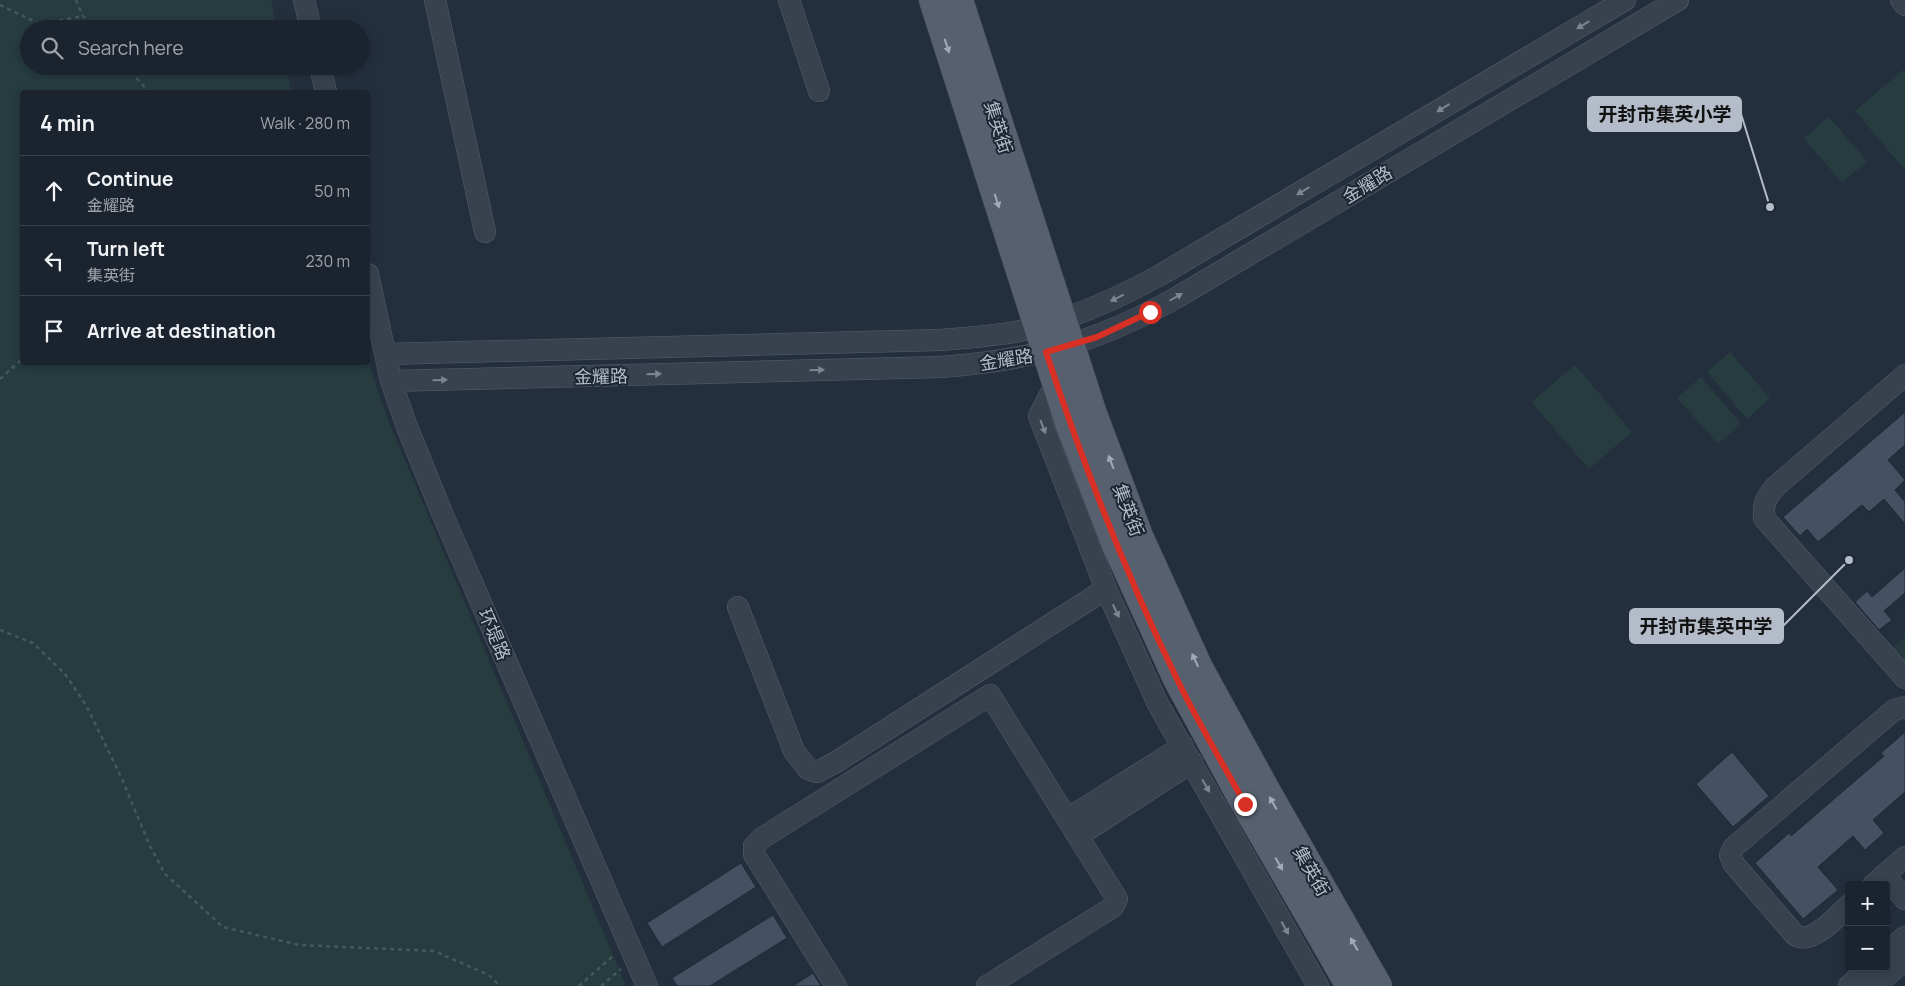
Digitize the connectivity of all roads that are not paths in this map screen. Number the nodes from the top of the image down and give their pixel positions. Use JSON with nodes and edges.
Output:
{"nodes":[{"id":1,"x":304,"y":0,"type":"edge"},
{"id":2,"x":435,"y":0,"type":"edge"},
{"id":3,"x":789,"y":0,"type":"edge"},
{"id":4,"x":933,"y":0,"type":"edge"},
{"id":5,"x":959,"y":0,"type":"edge"},
{"id":6,"x":1624,"y":0,"type":"edge"},
{"id":7,"x":1678,"y":0,"type":"edge"},
{"id":8,"x":1901,"y":0,"type":"edge"},
{"id":9,"x":1905,"y":5,"type":"edge"},
{"id":10,"x":309,"y":20,"type":"edge"},
{"id":11,"x":322,"y":75,"type":"edge"},
{"id":12,"x":326,"y":90,"type":"edge"},
{"id":13,"x":819,"y":91,"type":"dead end"},
{"id":14,"x":485,"y":232,"type":"dead end"},
{"id":15,"x":370,"y":284,"type":"edge"},
{"id":16,"x":1050,"y":323,"type":"junction"},
{"id":17,"x":1058,"y":349,"type":"junction"},
{"id":18,"x":384,"y":354,"type":"junction"},
{"id":19,"x":1905,"y":376,"type":"edge"},
{"id":20,"x":391,"y":381,"type":"junction"},
{"id":21,"x":1056,"y":383,"type":"junction"},
{"id":22,"x":1106,"y":589,"type":"junction"},
{"id":23,"x":738,"y":607,"type":"dead end"},
{"id":24,"x":1905,"y":678,"type":"edge"},
{"id":25,"x":1905,"y":707,"type":"edge"},
{"id":26,"x":1187,"y":754,"type":"junction"},
{"id":27,"x":1073,"y":828,"type":"junction"},
{"id":28,"x":1905,"y":857,"type":"edge"},
{"id":29,"x":1878,"y":880,"type":"edge"},
{"id":30,"x":1905,"y":899,"type":"edge"},
{"id":31,"x":1845,"y":909,"type":"edge"},
{"id":32,"x":1905,"y":937,"type":"edge"},
{"id":33,"x":1890,"y":950,"type":"edge"},
{"id":34,"x":1905,"y":960,"type":"edge"},
{"id":35,"x":1866,"y":971,"type":"edge"},
{"id":36,"x":647,"y":986,"type":"edge"},
{"id":37,"x":836,"y":986,"type":"edge"},
{"id":38,"x":987,"y":986,"type":"edge"},
{"id":39,"x":1318,"y":986,"type":"edge"},
{"id":40,"x":1350,"y":986,"type":"edge"},
{"id":41,"x":1378,"y":986,"type":"edge"},
{"id":42,"x":1849,"y":986,"type":"edge"},
{"id":43,"x":1875,"y":986,"type":"edge"}],
"edges":[{"from":1,"to":10,"type":"street"},
{"from":2,"to":14,"type":"street"},
{"from":3,"to":13,"type":"street"},
{"from":4,"to":16,"type":"main road","name":"集英街","one_way":true},
{"from":5,"to":16,"type":"main road","name":"集英街"},
{"from":6,"to":16,"type":"street","name":"金耀路","one_way":true},
{"from":17,"to":7,"type":"street","name":"金耀路","one_way":true},
{"from":8,"to":9,"type":"street"},
{"from":11,"to":12,"type":"street"},
{"from":15,"to":18,"type":"street","name":"环堤路"},
{"from":16,"to":17,"type":"main road","name":"集英街"},
{"from":16,"to":18,"type":"street","name":"金耀路"},
{"from":20,"to":17,"type":"street","name":"金耀路","one_way":true},
{"from":17,"to":21,"type":"main road","name":"集英街"},
{"from":41,"to":17,"type":"main road","name":"集英街","one_way":true},
{"from":18,"to":20,"type":"street","name":"环堤路"},
{"from":19,"to":24,"type":"street"},
{"from":20,"to":36,"type":"street","name":"环堤路"},
{"from":21,"to":22,"type":"street","one_way":true},
{"from":21,"to":40,"type":"main road","name":"集英街","one_way":true},
{"from":22,"to":23,"type":"street"},
{"from":22,"to":26,"type":"street","one_way":true},
{"from":25,"to":31,"type":"street"},
{"from":26,"to":27,"type":"street"},
{"from":26,"to":39,"type":"street","one_way":true},
{"from":27,"to":37,"type":"street"},
{"from":27,"to":38,"type":"street"},
{"from":28,"to":29,"type":"street"},
{"from":29,"to":30,"type":"street"},
{"from":32,"to":33,"type":"street"},
{"from":34,"to":43,"type":"street"},
{"from":35,"to":42,"type":"street"}]}
